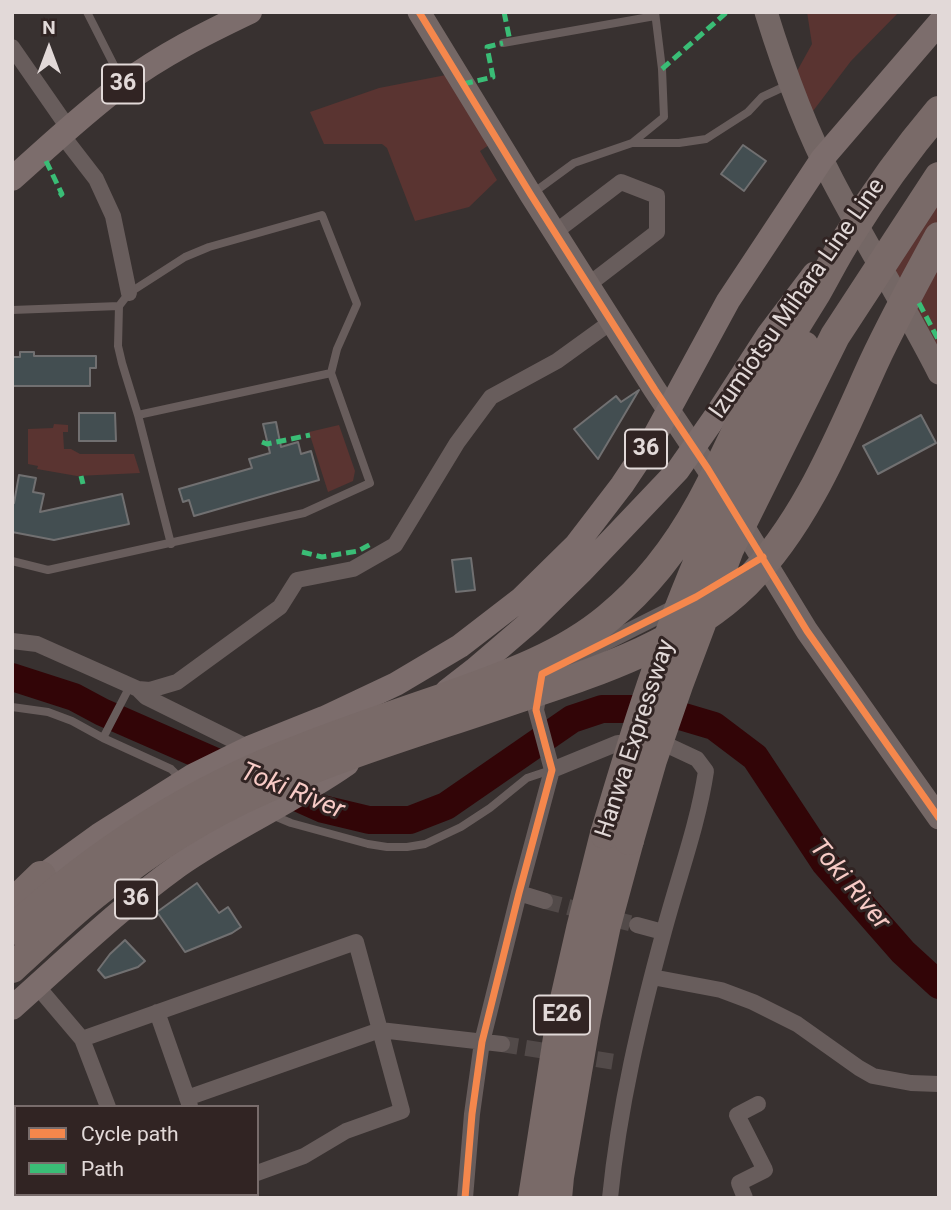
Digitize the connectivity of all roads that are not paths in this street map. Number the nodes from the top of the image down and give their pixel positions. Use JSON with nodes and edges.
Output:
{"nodes":[{"id":1,"x":87,"y":12,"type":"edge"},
{"id":2,"x":250,"y":12,"type":"edge"},
{"id":3,"x":419,"y":12,"type":"edge"},
{"id":4,"x":766,"y":12,"type":"edge"},
{"id":5,"x":655,"y":14,"type":"edge"},
{"id":6,"x":939,"y":23,"type":"edge"},
{"id":7,"x":503,"y":43,"type":"dead end"},
{"id":8,"x":12,"y":47,"type":"edge"},
{"id":9,"x":124,"y":83,"type":"junction"},
{"id":10,"x":790,"y":84,"type":"junction"},
{"id":11,"x":939,"y":111,"type":"edge"},
{"id":12,"x":939,"y":120,"type":"edge"},
{"id":13,"x":65,"y":132,"type":"junction"},
{"id":14,"x":939,"y":132,"type":"edge"},
{"id":15,"x":632,"y":143,"type":"junction"},
{"id":16,"x":822,"y":159,"type":"junction"},
{"id":17,"x":939,"y":177,"type":"edge"},
{"id":18,"x":12,"y":179,"type":"edge"},
{"id":19,"x":531,"y":195,"type":"junction"},
{"id":20,"x":852,"y":217,"type":"junction"},
{"id":21,"x":554,"y":233,"type":"junction"},
{"id":22,"x":939,"y":237,"type":"edge"},
{"id":23,"x":587,"y":285,"type":"junction"},
{"id":24,"x":124,"y":300,"type":"junction"},
{"id":25,"x":12,"y":310,"type":"edge"},
{"id":26,"x":611,"y":322,"type":"junction"},
{"id":27,"x":331,"y":373,"type":"junction"},
{"id":28,"x":939,"y":373,"type":"edge"},
{"id":29,"x":668,"y":411,"type":"junction"},
{"id":30,"x":138,"y":415,"type":"junction"},
{"id":31,"x":694,"y":448,"type":"junction"},
{"id":32,"x":171,"y":544,"type":"junction"},
{"id":33,"x":763,"y":557,"type":"junction"},
{"id":34,"x":12,"y":561,"type":"edge"},
{"id":35,"x":12,"y":641,"type":"edge"},
{"id":36,"x":134,"y":687,"type":"junction"},
{"id":37,"x":12,"y":707,"type":"edge"},
{"id":38,"x":103,"y":738,"type":"junction"},
{"id":39,"x":243,"y":751,"type":"junction"},
{"id":40,"x":552,"y":770,"type":"junction"},
{"id":41,"x":189,"y":778,"type":"junction"},
{"id":42,"x":269,"y":811,"type":"junction"},
{"id":43,"x":939,"y":818,"type":"edge"},
{"id":44,"x":617,"y":837,"type":"junction"},
{"id":45,"x":41,"y":876,"type":"junction"},
{"id":46,"x":519,"y":893,"type":"junction"},
{"id":47,"x":12,"y":898,"type":"edge"},
{"id":48,"x":545,"y":901,"type":"tunnel mouth"},
{"id":49,"x":12,"y":904,"type":"edge"},
{"id":50,"x":637,"y":925,"type":"tunnel mouth"},
{"id":51,"x":12,"y":930,"type":"edge"},
{"id":52,"x":663,"y":932,"type":"junction"},
{"id":53,"x":12,"y":968,"type":"edge"},
{"id":54,"x":652,"y":977,"type":"junction"},
{"id":55,"x":37,"y":986,"type":"junction"},
{"id":56,"x":12,"y":1008,"type":"edge"},
{"id":57,"x":157,"y":1012,"type":"junction"},
{"id":58,"x":380,"y":1030,"type":"junction"},
{"id":59,"x":82,"y":1039,"type":"junction"},
{"id":60,"x":482,"y":1042,"type":"junction"},
{"id":61,"x":502,"y":1044,"type":"tunnel mouth"},
{"id":62,"x":939,"y":1084,"type":"edge"},
{"id":63,"x":188,"y":1102,"type":"edge"},
{"id":64,"x":758,"y":1104,"type":"dead end"},
{"id":65,"x":107,"y":1105,"type":"edge"},
{"id":66,"x":259,"y":1172,"type":"edge"},
{"id":67,"x":465,"y":1198,"type":"edge"},
{"id":68,"x":533,"y":1198,"type":"edge"},
{"id":69,"x":557,"y":1198,"type":"edge"},
{"id":70,"x":610,"y":1198,"type":"edge"},
{"id":71,"x":745,"y":1198,"type":"edge"}],
"edges":[{"from":1,"to":9,"type":"lane"},
{"from":2,"to":9,"type":"main road","number":"36"},
{"from":3,"to":19,"type":"street"},
{"from":4,"to":10,"type":"street"},
{"from":5,"to":7,"type":"lane"},
{"from":5,"to":15,"type":"lane"},
{"from":6,"to":16,"type":"main road","name":"Izumiotsu Mihara Line Line","number":"36"},
{"from":8,"to":13,"type":"street"},
{"from":9,"to":13,"type":"main road","number":"36"},
{"from":10,"to":15,"type":"lane"},
{"from":10,"to":16,"type":"street"},
{"from":11,"to":51,"type":"highway","bridge":true},
{"from":12,"to":20,"type":"main road","name":"Izumiotsu Mihara Line Line","number":"36"},
{"from":13,"to":18,"type":"main road","number":"36"},
{"from":13,"to":24,"type":"street"},
{"from":14,"to":44,"type":"highway","name":"Hanwa Expressway","number":"E26","bridge":true},
{"from":15,"to":19,"type":"lane"},
{"from":16,"to":20,"type":"street"},
{"from":16,"to":29,"type":"main road","name":"Izumiotsu Mihara Line Line","number":"36"},
{"from":17,"to":44,"type":"highway","name":"Hanwa Expressway","number":"E26","bridge":true},
{"from":19,"to":21,"type":"street"},
{"from":20,"to":28,"type":"street"},
{"from":20,"to":31,"type":"main road","name":"Izumiotsu Mihara Line Line","number":"36"},
{"from":21,"to":23,"type":"street"},
{"from":21,"to":23,"type":"street"},
{"from":22,"to":53,"type":"highway","bridge":true},
{"from":23,"to":26,"type":"street"},
{"from":24,"to":25,"type":"lane"},
{"from":24,"to":27,"type":"lane"},
{"from":24,"to":30,"type":"lane"},
{"from":26,"to":29,"type":"street"},
{"from":26,"to":36,"type":"street"},
{"from":27,"to":30,"type":"lane"},
{"from":27,"to":32,"type":"lane"},
{"from":29,"to":31,"type":"street"},
{"from":29,"to":39,"type":"main road","name":"Izumiotsu Mihara Line Line","number":"36"},
{"from":30,"to":32,"type":"lane"},
{"from":31,"to":33,"type":"street"},
{"from":31,"to":42,"type":"main road","name":"Izumiotsu Mihara Line Line","number":"36"},
{"from":32,"to":34,"type":"lane"},
{"from":33,"to":40,"type":"street"},
{"from":33,"to":43,"type":"street"},
{"from":35,"to":36,"type":"street"},
{"from":36,"to":38,"type":"lane"},
{"from":36,"to":39,"type":"street"},
{"from":37,"to":38,"type":"lane"},
{"from":38,"to":41,"type":"lane"},
{"from":39,"to":41,"type":"main road","name":"Izumiotsu Mihara Line Line","number":"36"},
{"from":40,"to":42,"type":"lane"},
{"from":40,"to":46,"type":"street"},
{"from":40,"to":52,"type":"street"},
{"from":41,"to":45,"type":"main road","name":"Izumiotsu Mihara Line Line","number":"36"},
{"from":42,"to":55,"type":"main road","name":"Izumiotsu Mihara Line Line","number":"36"},
{"from":44,"to":68,"type":"highway","name":"Hanwa Expressway","number":"E26"},
{"from":44,"to":69,"type":"highway","name":"Hanwa Expressway","number":"E26"},
{"from":45,"to":47,"type":"main road","name":"Izumiotsu Mihara Line Line","number":"36"},
{"from":45,"to":49,"type":"highway"},
{"from":46,"to":48,"type":"street"},
{"from":46,"to":60,"type":"street"},
{"from":50,"to":52,"type":"street"},
{"from":52,"to":54,"type":"street"},
{"from":54,"to":62,"type":"street"},
{"from":54,"to":70,"type":"street"},
{"from":55,"to":56,"type":"main road","name":"Izumiotsu Mihara Line Line","number":"36"},
{"from":55,"to":59,"type":"street"},
{"from":57,"to":58,"type":"street"},
{"from":57,"to":59,"type":"street"},
{"from":57,"to":63,"type":"street"},
{"from":58,"to":60,"type":"street"},
{"from":58,"to":63,"type":"street"},
{"from":58,"to":66,"type":"street"},
{"from":59,"to":65,"type":"street"},
{"from":60,"to":61,"type":"street"},
{"from":60,"to":67,"type":"street"},
{"from":64,"to":71,"type":"street"}]}
